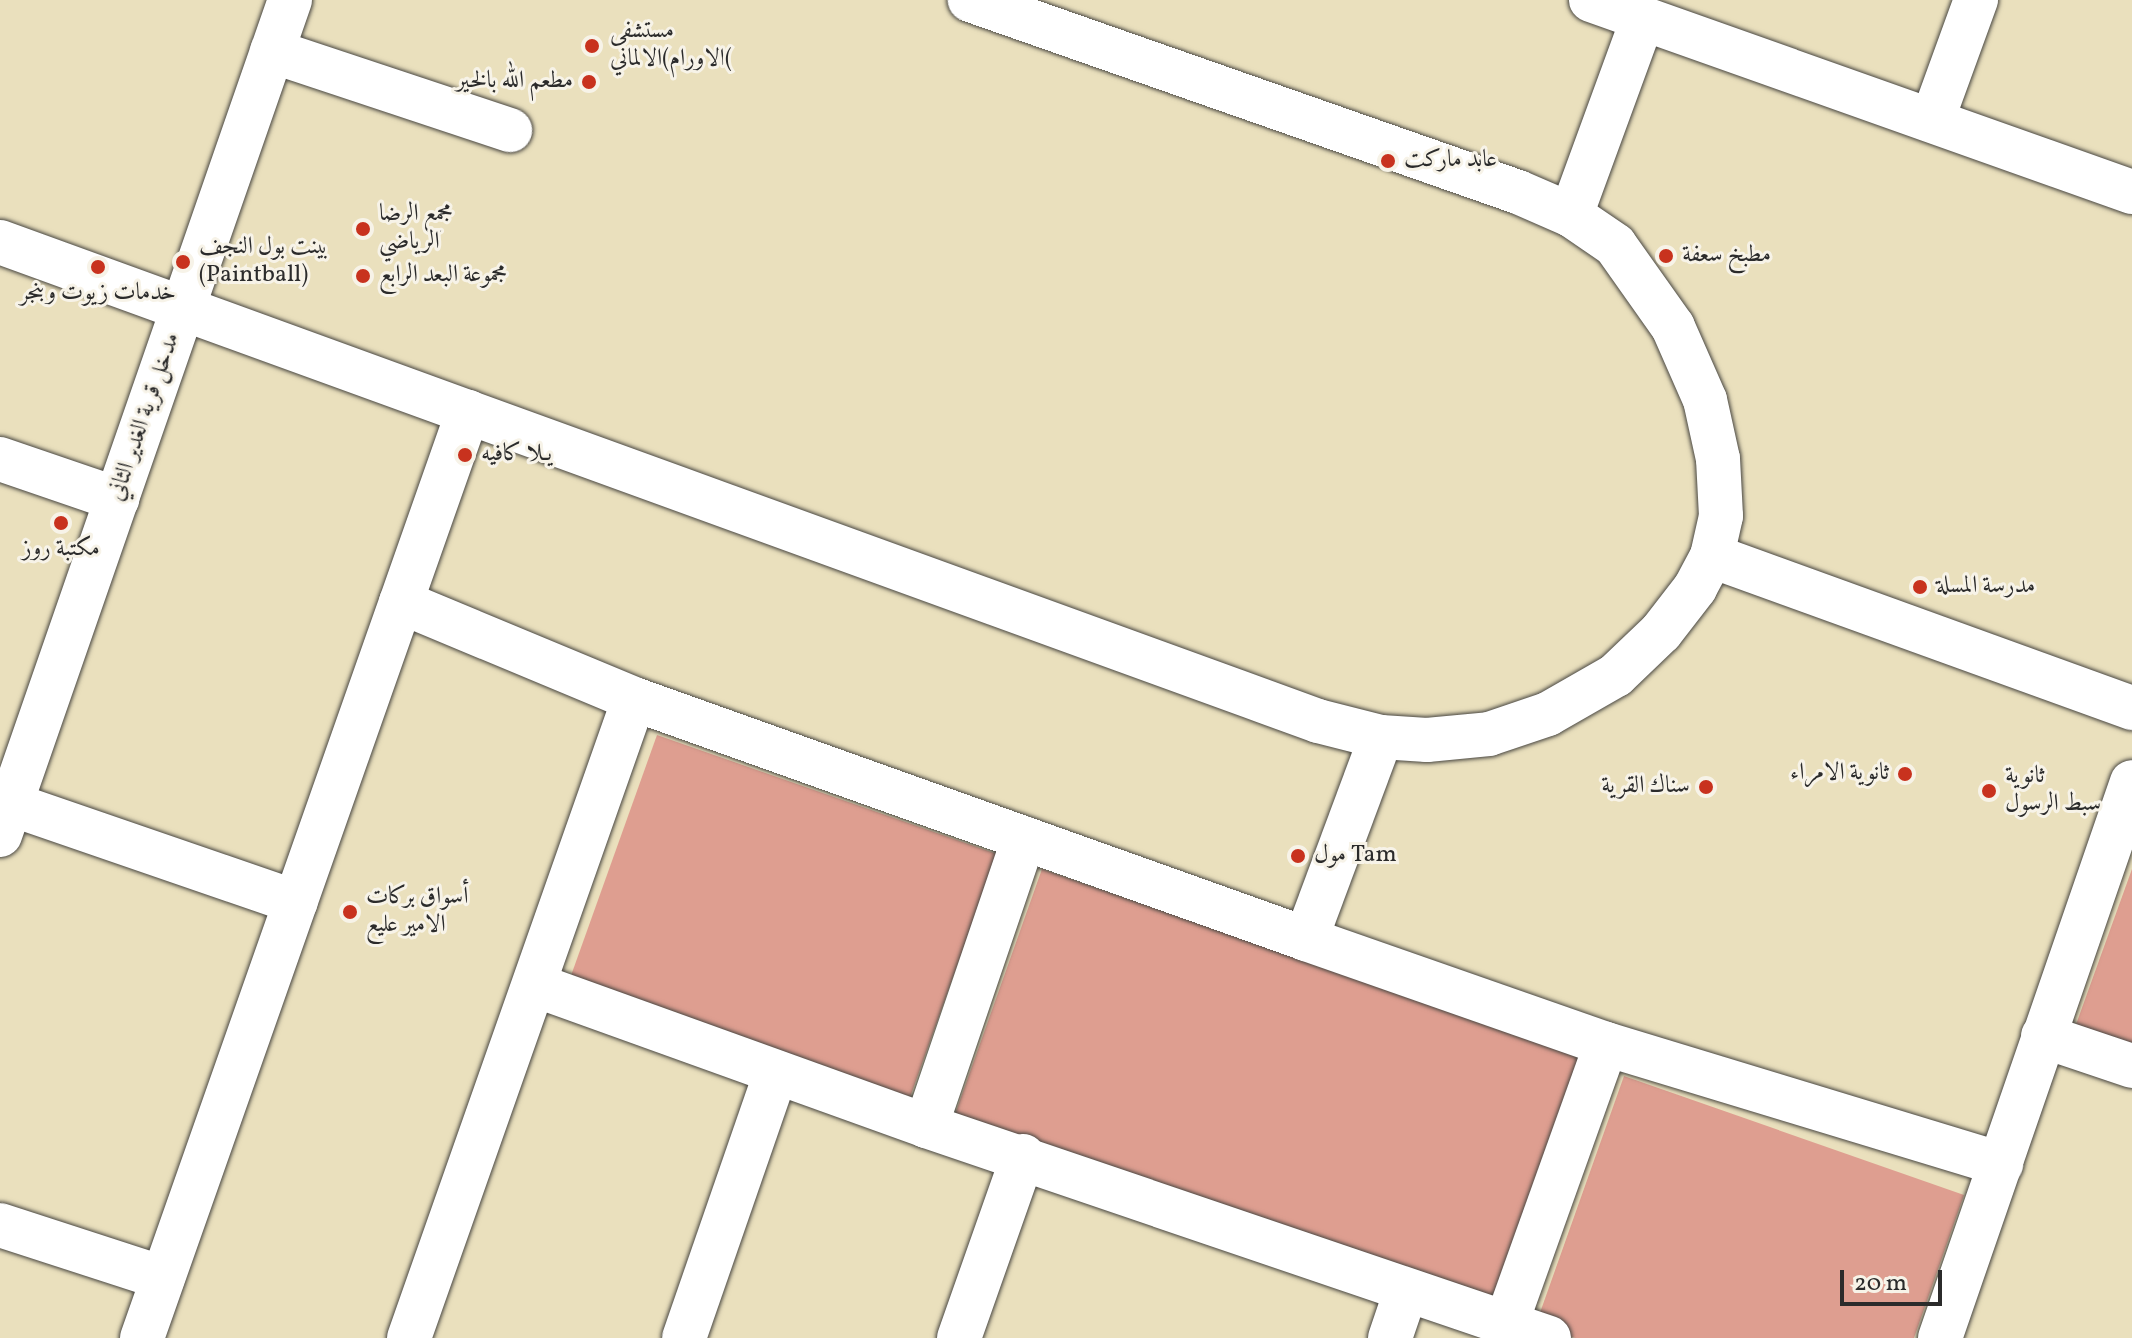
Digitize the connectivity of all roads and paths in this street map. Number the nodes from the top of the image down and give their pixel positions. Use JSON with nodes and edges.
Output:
{"nodes":[{"id":1,"x":290,"y":0,"type":"edge"},
{"id":2,"x":970,"y":0,"type":"edge"},
{"id":3,"x":1591,"y":0,"type":"edge"},
{"id":4,"x":1976,"y":0,"type":"edge"},
{"id":5,"x":1643,"y":18,"type":"junction"},
{"id":6,"x":272,"y":51,"type":"junction"},
{"id":7,"x":1933,"y":118,"type":"junction"},
{"id":8,"x":510,"y":130,"type":"dead end"},
{"id":9,"x":2132,"y":192,"type":"edge"},
{"id":10,"x":1571,"y":215,"type":"junction"},
{"id":11,"x":0,"y":242,"type":"edge"},
{"id":12,"x":184,"y":305,"type":"junction"},
{"id":13,"x":468,"y":412,"type":"junction"},
{"id":14,"x":0,"y":459,"type":"edge"},
{"id":15,"x":117,"y":499,"type":"junction"},
{"id":16,"x":1712,"y":556,"type":"junction"},
{"id":17,"x":401,"y":602,"type":"junction"},
{"id":18,"x":634,"y":699,"type":"junction"},
{"id":19,"x":2132,"y":708,"type":"edge"},
{"id":20,"x":1381,"y":737,"type":"junction"},
{"id":21,"x":2132,"y":782,"type":"edge"},
{"id":22,"x":5,"y":819,"type":"edge"},
{"id":23,"x":1024,"y":838,"type":"junction"},
{"id":24,"x":296,"y":902,"type":"junction"},
{"id":25,"x":1306,"y":939,"type":"junction"},
{"id":26,"x":535,"y":985,"type":"junction"},
{"id":27,"x":2043,"y":1036,"type":"junction"},
{"id":28,"x":1606,"y":1044,"type":"junction"},
{"id":29,"x":2132,"y":1066,"type":"edge"},
{"id":30,"x":776,"y":1073,"type":"junction"},
{"id":31,"x":926,"y":1126,"type":"junction"},
{"id":32,"x":1023,"y":1156,"type":"junction"},
{"id":33,"x":2001,"y":1164,"type":"junction"},
{"id":34,"x":0,"y":1225,"type":"edge"},
{"id":35,"x":163,"y":1278,"type":"junction"},
{"id":36,"x":1406,"y":1291,"type":"junction"},
{"id":37,"x":1506,"y":1324,"type":"junction"},
{"id":38,"x":142,"y":1338,"type":"edge"},
{"id":39,"x":409,"y":1338,"type":"edge"},
{"id":40,"x":684,"y":1338,"type":"edge"},
{"id":41,"x":959,"y":1338,"type":"edge"},
{"id":42,"x":1390,"y":1338,"type":"edge"},
{"id":43,"x":1549,"y":1338,"type":"edge"},
{"id":44,"x":1940,"y":1338,"type":"edge"}],
"edges":[{"from":1,"to":6,"type":"street","name":"مدخل قرية الغدير الثاني"},
{"from":2,"to":10,"type":"street"},
{"from":3,"to":5,"type":"street"},
{"from":4,"to":7,"type":"street"},
{"from":5,"to":7,"type":"street"},
{"from":5,"to":10,"type":"street"},
{"from":6,"to":8,"type":"street"},
{"from":6,"to":12,"type":"street","name":"مدخل قرية الغدير الثاني"},
{"from":7,"to":9,"type":"street"},
{"from":10,"to":16,"type":"street"},
{"from":11,"to":12,"type":"street"},
{"from":12,"to":13,"type":"street"},
{"from":12,"to":15,"type":"street","name":"مدخل قرية الغدير الثاني"},
{"from":13,"to":17,"type":"street"},
{"from":13,"to":20,"type":"street"},
{"from":14,"to":15,"type":"street"},
{"from":15,"to":22,"type":"street","name":"مدخل قرية الغدير الثاني"},
{"from":16,"to":19,"type":"street"},
{"from":16,"to":20,"type":"street"},
{"from":17,"to":18,"type":"street"},
{"from":17,"to":24,"type":"street"},
{"from":18,"to":23,"type":"street"},
{"from":18,"to":26,"type":"street"},
{"from":20,"to":25,"type":"street"},
{"from":21,"to":27,"type":"street"},
{"from":22,"to":24,"type":"street"},
{"from":23,"to":25,"type":"street"},
{"from":23,"to":31,"type":"street"},
{"from":24,"to":35,"type":"street"},
{"from":25,"to":28,"type":"street"},
{"from":26,"to":30,"type":"street"},
{"from":26,"to":39,"type":"street"},
{"from":27,"to":29,"type":"street"},
{"from":27,"to":33,"type":"street"},
{"from":28,"to":33,"type":"street"},
{"from":28,"to":37,"type":"street"},
{"from":30,"to":31,"type":"street"},
{"from":30,"to":40,"type":"street"},
{"from":31,"to":32,"type":"street"},
{"from":32,"to":36,"type":"street"},
{"from":32,"to":41,"type":"street"},
{"from":33,"to":44,"type":"street"},
{"from":34,"to":35,"type":"street"},
{"from":35,"to":38,"type":"street"},
{"from":36,"to":37,"type":"street"},
{"from":36,"to":42,"type":"street"},
{"from":37,"to":43,"type":"street"}]}
